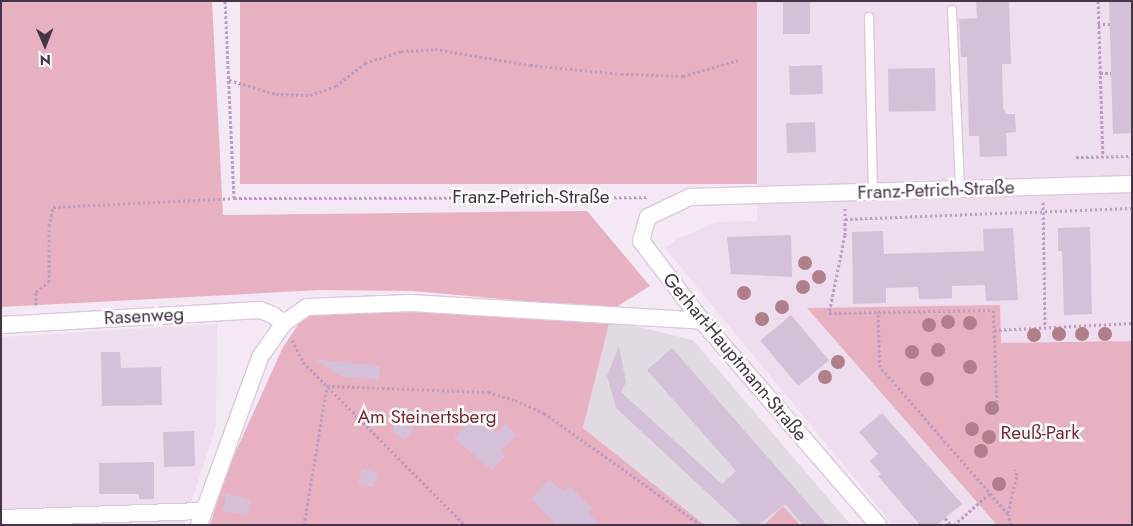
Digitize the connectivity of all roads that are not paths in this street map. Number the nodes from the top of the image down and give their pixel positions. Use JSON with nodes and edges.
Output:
{"nodes":[{"id":1,"x":952,"y":10,"type":"dead end"},
{"id":2,"x":869,"y":17,"type":"dead end"},
{"id":3,"x":1132,"y":184,"type":"edge"},
{"id":4,"x":960,"y":189,"type":"junction"},
{"id":5,"x":873,"y":192,"type":"junction"},
{"id":6,"x":690,"y":197,"type":"joint"},
{"id":7,"x":702,"y":321,"type":"junction"},
{"id":8,"x":284,"y":323,"type":"junction"},
{"id":9,"x":1,"y":324,"type":"edge"},
{"id":10,"x":1,"y":518,"type":"edge"},
{"id":11,"x":201,"y":518,"type":"edge"},
{"id":12,"x":878,"y":525,"type":"edge"}],
"edges":[{"from":1,"to":4,"type":"lane"},
{"from":2,"to":5,"type":"lane"},
{"from":3,"to":4,"type":"street","name":"Franz-Petrich-Straße"},
{"from":4,"to":5,"type":"street","name":"Franz-Petrich-Straße"},
{"from":5,"to":6,"type":"street","name":"Franz-Petrich-Straße"},
{"from":6,"to":7,"type":"street","name":"Gerhart-Hauptmann-Straße"},
{"from":7,"to":8,"type":"street"},
{"from":7,"to":12,"type":"street","name":"Gerhart-Hauptmann-Straße"},
{"from":8,"to":9,"type":"street","name":"Rasenweg"},
{"from":8,"to":11,"type":"street"},
{"from":10,"to":11,"type":"street"}]}
